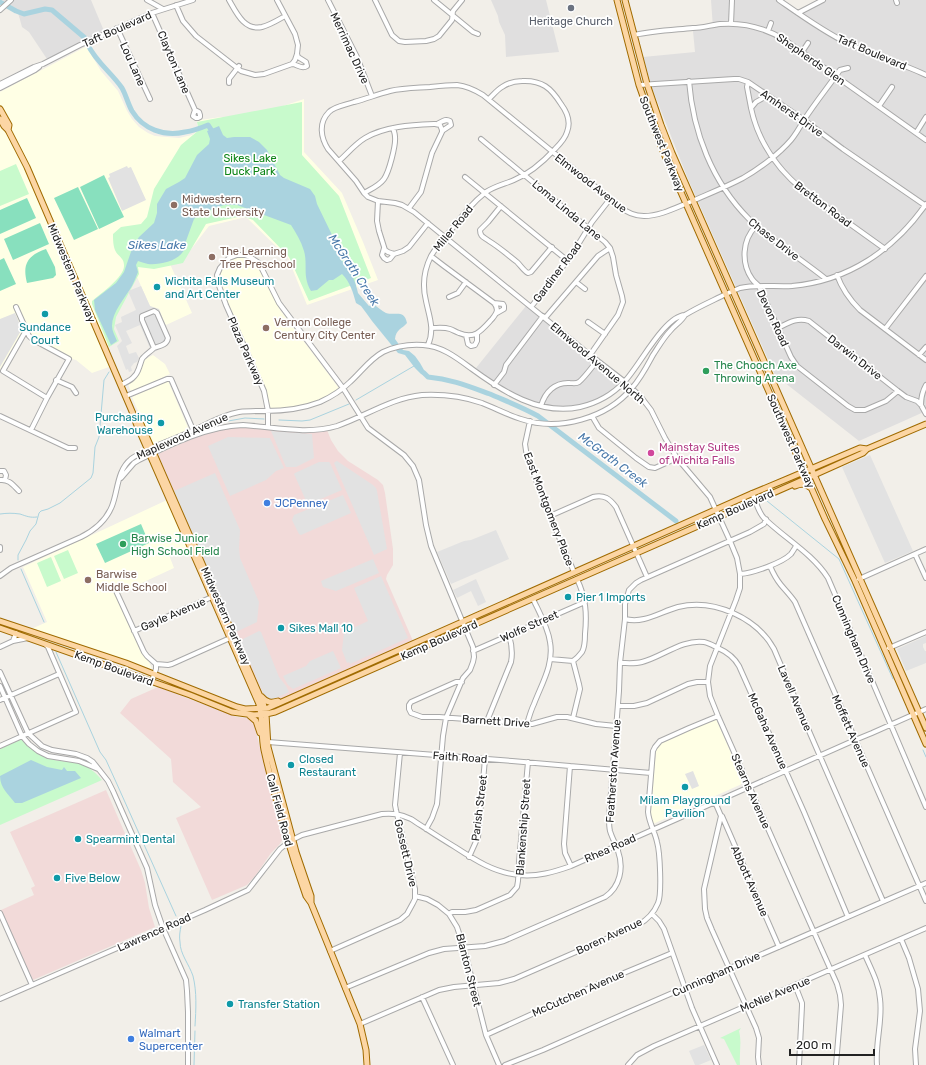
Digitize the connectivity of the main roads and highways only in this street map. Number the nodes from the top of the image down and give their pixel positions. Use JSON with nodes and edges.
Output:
{"nodes":[{"id":1,"x":617,"y":0,"type":"edge"},
{"id":2,"x":625,"y":0,"type":"edge"},
{"id":3,"x":0,"y":109,"type":"edge"},
{"id":4,"x":658,"y":117,"type":"junction"},
{"id":5,"x":0,"y":119,"type":"edge"},
{"id":6,"x":651,"y":120,"type":"junction"},
{"id":7,"x":8,"y":130,"type":"junction"},
{"id":8,"x":770,"y":376,"type":"junction"},
{"id":9,"x":764,"y":378,"type":"junction"},
{"id":10,"x":926,"y":424,"type":"edge"},
{"id":11,"x":867,"y":449,"type":"junction"},
{"id":12,"x":807,"y":458,"type":"junction"},
{"id":13,"x":799,"y":459,"type":"junction"},
{"id":14,"x":835,"y":459,"type":"junction"},
{"id":15,"x":811,"y":469,"type":"junction"},
{"id":16,"x":805,"y":472,"type":"junction"},
{"id":17,"x":814,"y":475,"type":"junction"},
{"id":18,"x":807,"y":478,"type":"junction"},
{"id":19,"x":787,"y":479,"type":"junction"},
{"id":20,"x":783,"y":488,"type":"junction"},
{"id":21,"x":814,"y":492,"type":"junction"},
{"id":22,"x":840,"y":532,"type":"junction"},
{"id":23,"x":833,"y":534,"type":"junction"},
{"id":24,"x":574,"y":572,"type":"junction"},
{"id":25,"x":577,"y":579,"type":"junction"},
{"id":26,"x":530,"y":592,"type":"junction"},
{"id":27,"x":215,"y":596,"type":"junction"},
{"id":28,"x":533,"y":599,"type":"junction"},
{"id":29,"x":0,"y":621,"type":"edge"},
{"id":30,"x":18,"y":627,"type":"junction"},
{"id":31,"x":0,"y":628,"type":"edge"},
{"id":32,"x":16,"y":633,"type":"junction"},
{"id":33,"x":108,"y":657,"type":"junction"},
{"id":34,"x":105,"y":665,"type":"junction"},
{"id":35,"x":259,"y":691,"type":"junction"},
{"id":36,"x":289,"y":699,"type":"junction"},
{"id":37,"x":263,"y":712,"type":"junction"},
{"id":38,"x":248,"y":714,"type":"junction"},
{"id":39,"x":926,"y":728,"type":"edge"},
{"id":40,"x":262,"y":738,"type":"junction"},
{"id":41,"x":926,"y":744,"type":"edge"},
{"id":42,"x":275,"y":781,"type":"junction"},
{"id":43,"x":367,"y":1065,"type":"edge"}],
"edges":[{"from":1,"to":6,"type":"main road","name":"Southwest Parkway"},
{"from":2,"to":4,"type":"main road","name":"Southwest Parkway"},
{"from":3,"to":7,"type":"main road","name":"Midwestern Parkway"},
{"from":4,"to":6,"type":"main road"},
{"from":4,"to":8,"type":"main road","name":"Southwest Parkway"},
{"from":5,"to":7,"type":"main road","name":"Midwestern Parkway"},
{"from":6,"to":9,"type":"main road","name":"Southwest Parkway"},
{"from":7,"to":27,"type":"main road","name":"Midwestern Parkway"},
{"from":8,"to":9,"type":"main road"},
{"from":8,"to":12,"type":"main road","name":"Southwest Parkway"},
{"from":9,"to":13,"type":"main road","name":"Southwest Parkway"},
{"from":10,"to":11,"type":"main road","name":"Kemp Boulevard"},
{"from":11,"to":14,"type":"main road","name":"Kemp Boulevard"},
{"from":11,"to":17,"type":"main road","name":"Kemp Boulevard"},
{"from":12,"to":14,"type":"main road"},
{"from":12,"to":15,"type":"main road","name":"Southwest Parkway"},
{"from":13,"to":16,"type":"main road","name":"Southwest Parkway"},
{"from":13,"to":19,"type":"main road"},
{"from":14,"to":15,"type":"main road","name":"Kemp Boulevard"},
{"from":15,"to":16,"type":"main road","name":"Kemp Boulevard"},
{"from":15,"to":17,"type":"main road","name":"Southwest Parkway"},
{"from":16,"to":18,"type":"main road","name":"Southwest Parkway"},
{"from":16,"to":19,"type":"main road","name":"Kemp Boulevard"},
{"from":17,"to":18,"type":"main road","name":"Kemp Boulevard"},
{"from":17,"to":22,"type":"main road","name":"Southwest Parkway"},
{"from":18,"to":20,"type":"main road","name":"Kemp Boulevard"},
{"from":18,"to":21,"type":"main road","name":"Southwest Parkway"},
{"from":19,"to":24,"type":"main road","name":"Kemp Boulevard"},
{"from":20,"to":21,"type":"main road"},
{"from":20,"to":25,"type":"main road","name":"Kemp Boulevard"},
{"from":21,"to":23,"type":"main road","name":"Southwest Parkway"},
{"from":22,"to":23,"type":"main road"},
{"from":22,"to":39,"type":"main road","name":"Southwest Parkway"},
{"from":23,"to":41,"type":"main road","name":"Southwest Parkway"},
{"from":24,"to":25,"type":"main road"},
{"from":24,"to":26,"type":"main road","name":"Kemp Boulevard"},
{"from":25,"to":28,"type":"main road","name":"Kemp Boulevard"},
{"from":26,"to":28,"type":"main road"},
{"from":26,"to":36,"type":"main road","name":"Kemp Boulevard"},
{"from":27,"to":35,"type":"main road","name":"Midwestern Parkway"},
{"from":27,"to":37,"type":"main road","name":"Midwestern Parkway"},
{"from":28,"to":37,"type":"main road","name":"Kemp Boulevard"},
{"from":29,"to":30,"type":"main road","name":"Kemp Boulevard"},
{"from":30,"to":32,"type":"main road"},
{"from":30,"to":33,"type":"main road","name":"Kemp Boulevard"},
{"from":31,"to":32,"type":"main road","name":"Kemp Boulevard"},
{"from":32,"to":34,"type":"main road","name":"Kemp Boulevard"},
{"from":33,"to":34,"type":"main road"},
{"from":33,"to":37,"type":"main road","name":"Kemp Boulevard"},
{"from":34,"to":38,"type":"main road","name":"Kemp Boulevard"},
{"from":35,"to":36,"type":"main road"},
{"from":35,"to":37,"type":"main road","name":"Midwestern Parkway"},
{"from":36,"to":37,"type":"main road","name":"Kemp Boulevard"},
{"from":37,"to":38,"type":"main road","name":"Kemp Boulevard"},
{"from":37,"to":40,"type":"main road","name":"Call Field Road"},
{"from":37,"to":42,"type":"main road","name":"Call Field Road"},
{"from":38,"to":40,"type":"main road"},
{"from":40,"to":42,"type":"main road","name":"Call Field Road"},
{"from":42,"to":43,"type":"main road","name":"Call Field Road"}]}
